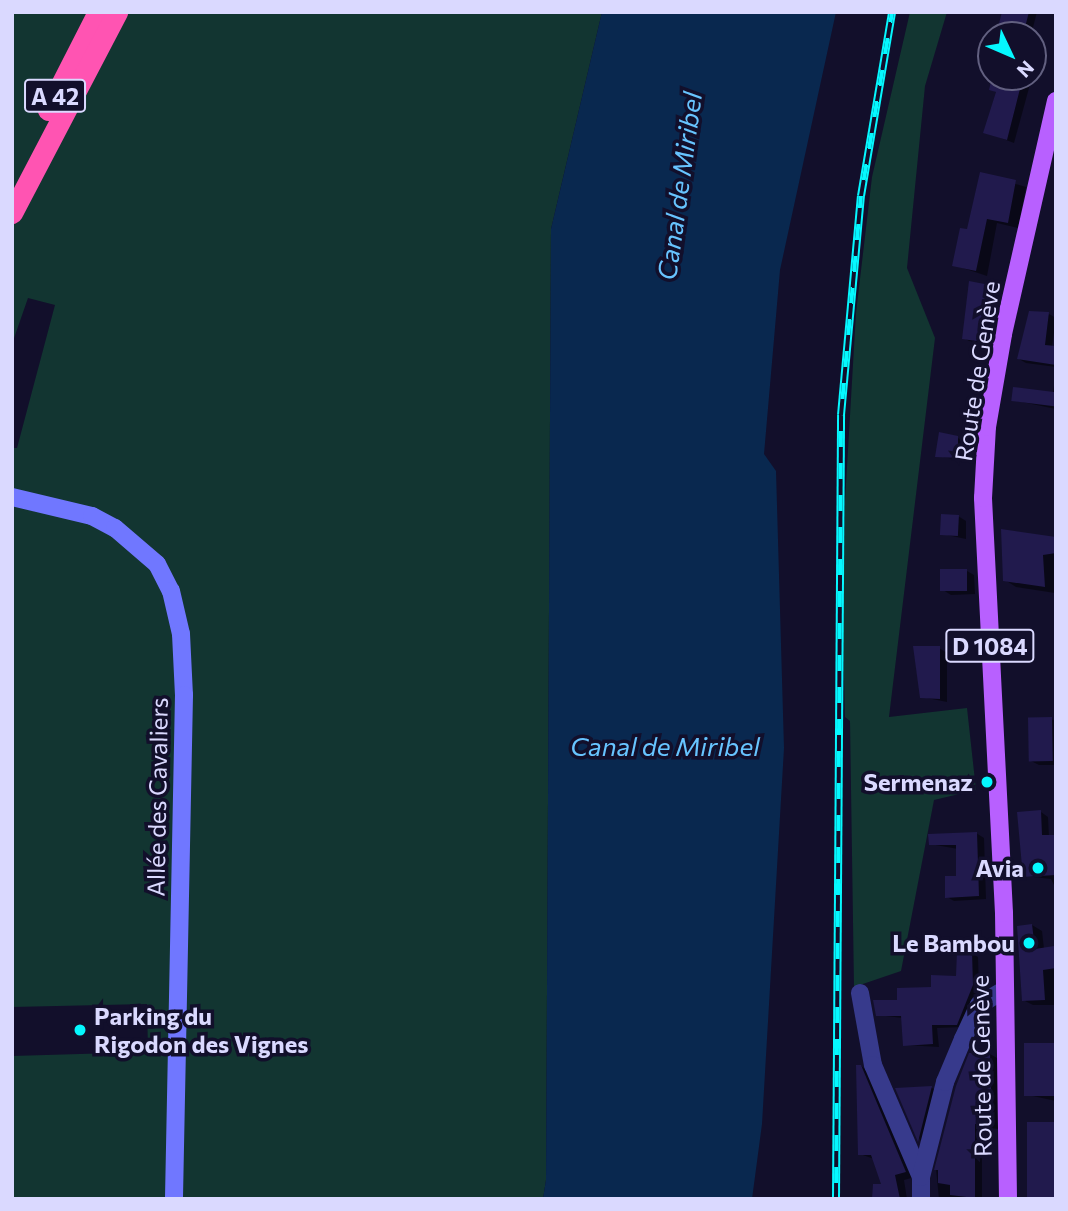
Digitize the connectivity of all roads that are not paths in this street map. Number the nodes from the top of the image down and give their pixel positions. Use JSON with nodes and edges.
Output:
{"nodes":[{"id":1,"x":98,"y":12,"type":"edge"},
{"id":2,"x":117,"y":12,"type":"edge"},
{"id":3,"x":1056,"y":101,"type":"edge"},
{"id":4,"x":12,"y":180,"type":"edge"},
{"id":5,"x":12,"y":213,"type":"edge"},
{"id":6,"x":12,"y":497,"type":"edge"},
{"id":7,"x":1002,"y":991,"type":"junction"},
{"id":8,"x":860,"y":993,"type":"dead end"},
{"id":9,"x":921,"y":1177,"type":"junction"},
{"id":10,"x":174,"y":1199,"type":"edge"},
{"id":11,"x":921,"y":1199,"type":"edge"},
{"id":12,"x":1008,"y":1199,"type":"edge"}],
"edges":[{"from":1,"to":4,"type":"highway","number":"A 42"},
{"from":2,"to":5,"type":"highway"},
{"from":3,"to":7,"type":"main road","name":"Route de Genève","number":"D 1084"},
{"from":6,"to":10,"type":"street","name":"Allée des Cavaliers"},
{"from":7,"to":9,"type":"street"},
{"from":7,"to":12,"type":"main road","name":"Route de Genève","number":"D 1084"},
{"from":8,"to":9,"type":"street"},
{"from":9,"to":11,"type":"street"}]}
